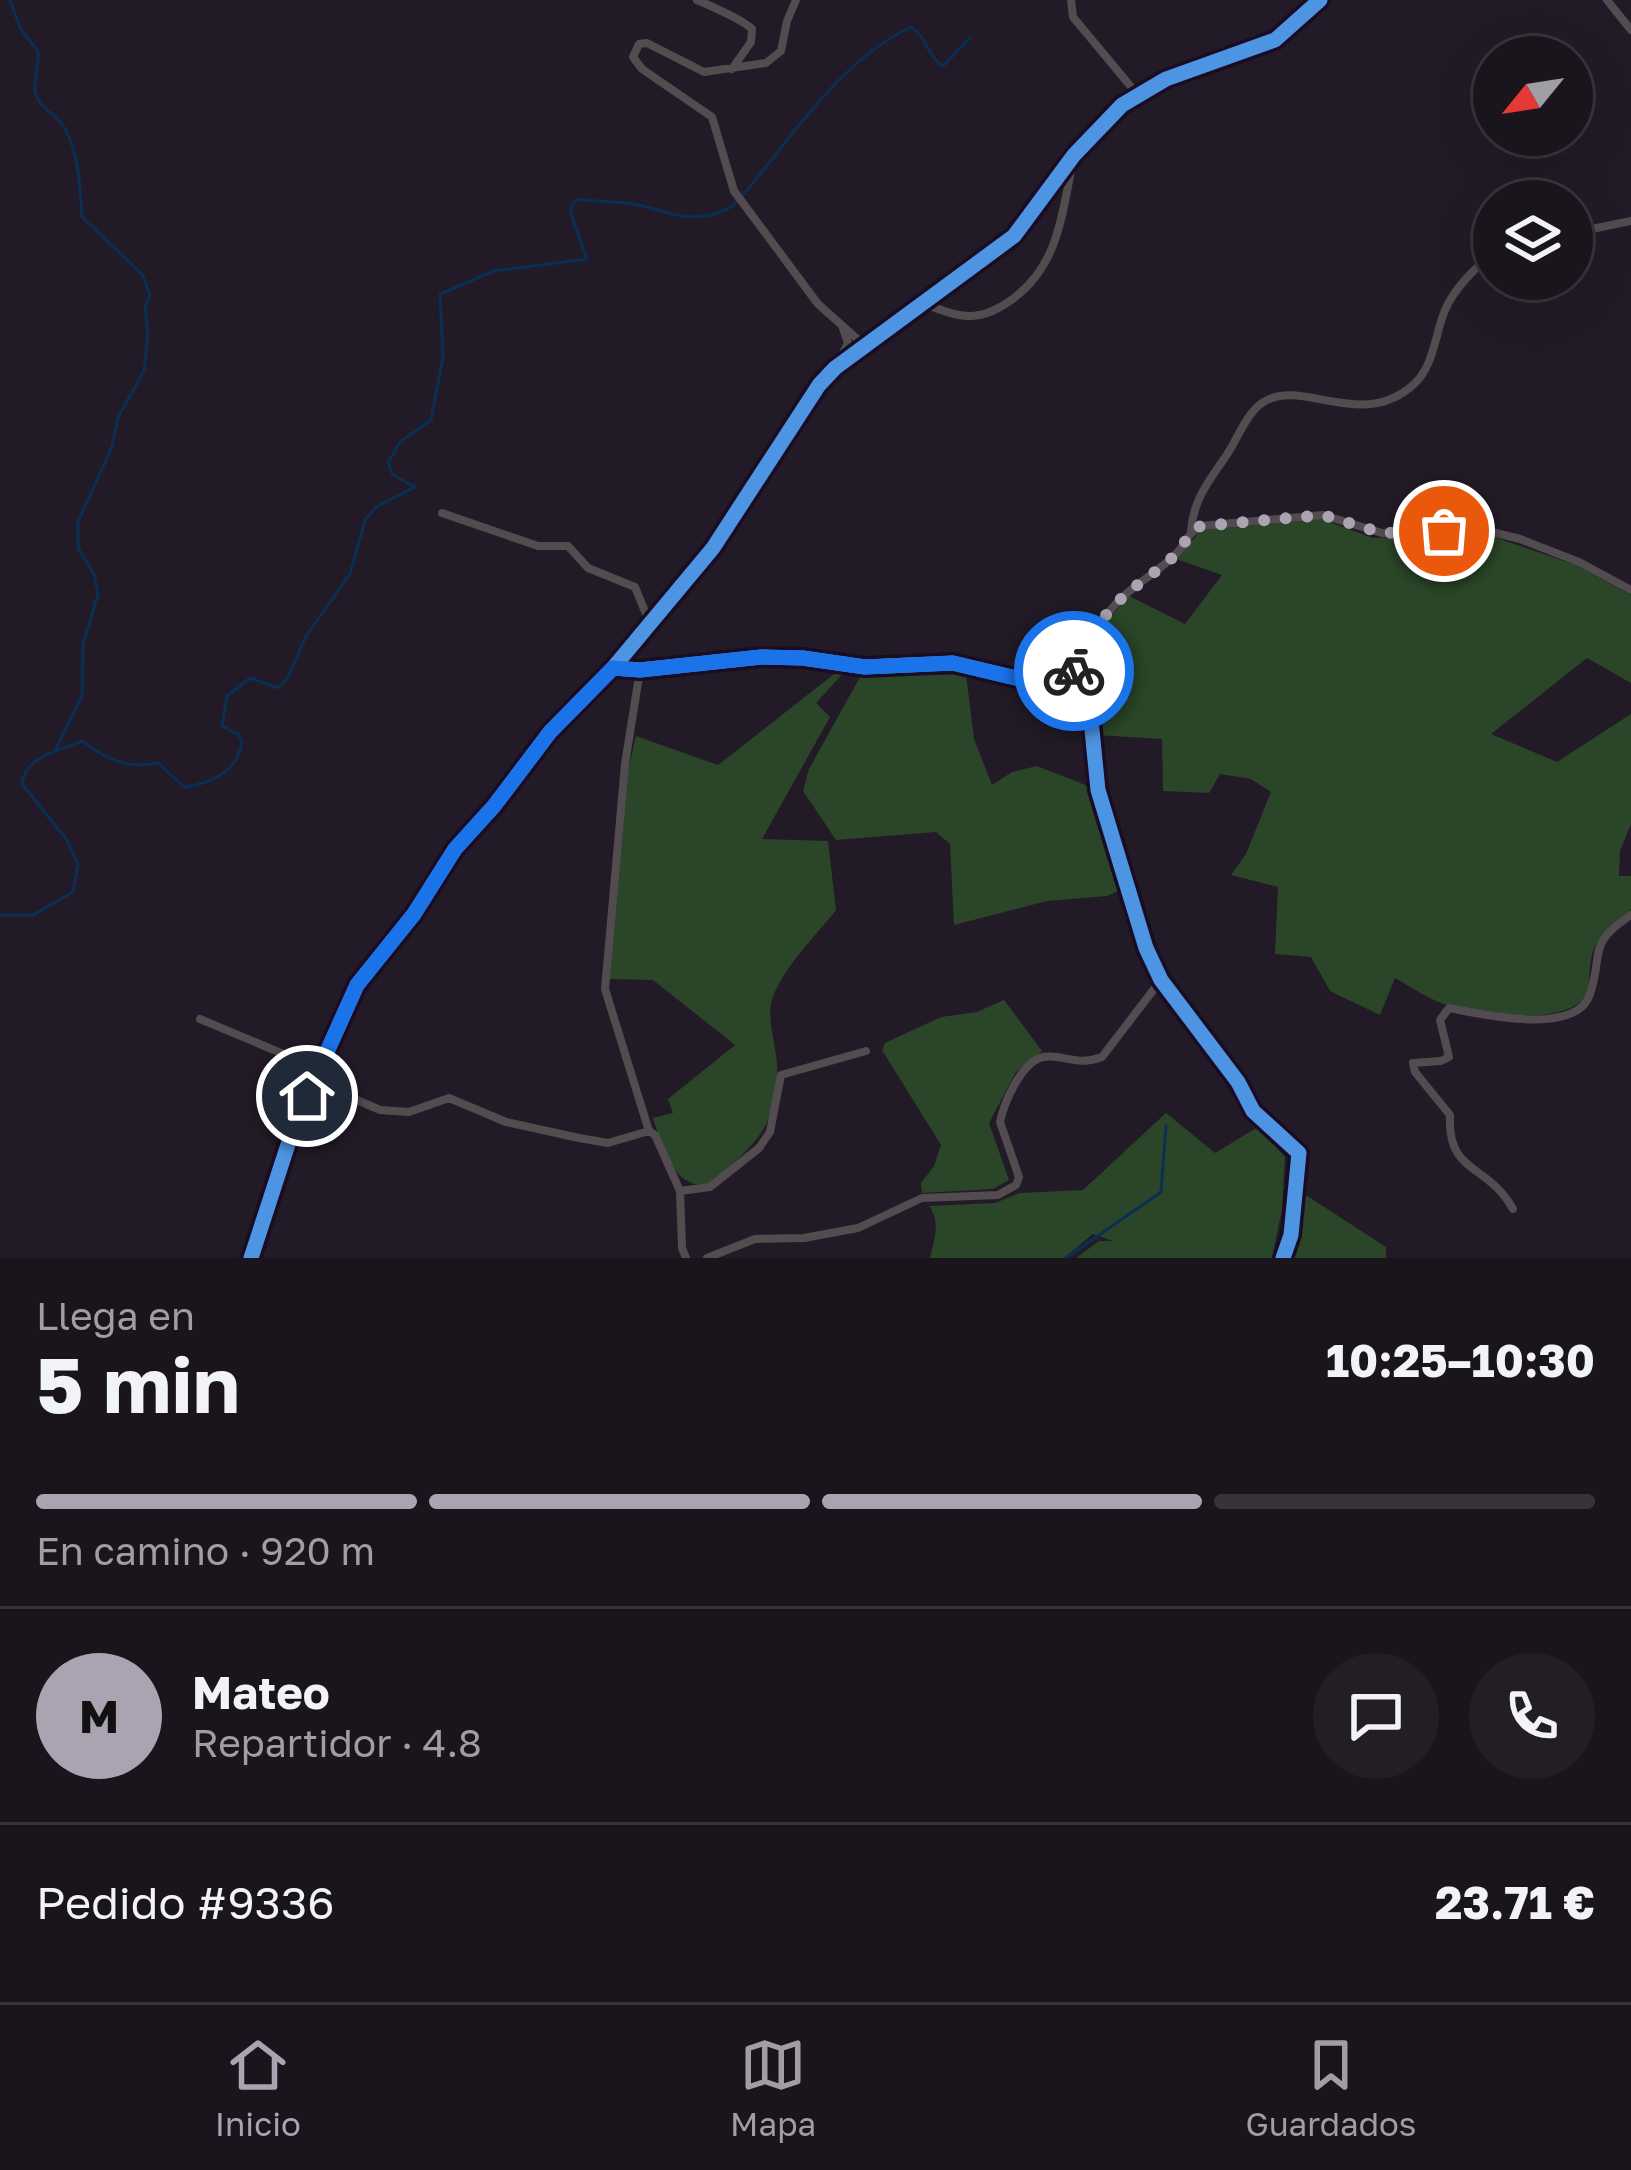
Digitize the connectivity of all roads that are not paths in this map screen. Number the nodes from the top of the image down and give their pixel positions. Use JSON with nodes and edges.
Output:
{"nodes":[{"id":1,"x":697,"y":0,"type":"edge"},
{"id":2,"x":796,"y":0,"type":"edge"},
{"id":3,"x":1071,"y":0,"type":"edge"},
{"id":4,"x":1320,"y":0,"type":"edge"},
{"id":5,"x":1607,"y":0,"type":"edge"},
{"id":6,"x":1631,"y":30,"type":"edge"},
{"id":7,"x":732,"y":69,"type":"junction"},
{"id":8,"x":1137,"y":94,"type":"junction"},
{"id":9,"x":1074,"y":155,"type":"junction"},
{"id":10,"x":1631,"y":220,"type":"edge"},
{"id":11,"x":1593,"y":228,"type":"edge"},
{"id":12,"x":1473,"y":273,"type":"edge"},
{"id":13,"x":926,"y":304,"type":"junction"},
{"id":14,"x":839,"y":321,"type":"junction"},
{"id":15,"x":848,"y":343,"type":"junction"},
{"id":16,"x":862,"y":349,"type":"junction"},
{"id":17,"x":836,"y":368,"type":"junction"},
{"id":18,"x":442,"y":513,"type":"dead end"},
{"id":19,"x":1191,"y":530,"type":"junction"},
{"id":20,"x":1631,"y":590,"type":"edge"},
{"id":21,"x":650,"y":624,"type":"junction"},
{"id":22,"x":613,"y":668,"type":"junction"},
{"id":23,"x":640,"y":670,"type":"junction"},
{"id":24,"x":1066,"y":690,"type":"junction"},
{"id":25,"x":1631,"y":915,"type":"edge"},
{"id":26,"x":1161,"y":980,"type":"junction"},
{"id":27,"x":200,"y":1019,"type":"dead end"},
{"id":28,"x":866,"y":1052,"type":"dead end"},
{"id":29,"x":319,"y":1069,"type":"junction"},
{"id":30,"x":649,"y":1131,"type":"junction"},
{"id":31,"x":680,"y":1192,"type":"junction"},
{"id":32,"x":1513,"y":1209,"type":"dead end"},
{"id":33,"x":250,"y":1258,"type":"edge"},
{"id":34,"x":686,"y":1258,"type":"edge"},
{"id":35,"x":707,"y":1258,"type":"edge"},
{"id":36,"x":1283,"y":1258,"type":"edge"}],
"edges":[{"from":1,"to":7,"type":"street"},
{"from":2,"to":7,"type":"street"},
{"from":3,"to":8,"type":"street"},
{"from":4,"to":8,"type":"street"},
{"from":5,"to":6,"type":"street"},
{"from":7,"to":14,"type":"street"},
{"from":8,"to":9,"type":"street"},
{"from":9,"to":13,"type":"street"},
{"from":9,"to":13,"type":"street"},
{"from":10,"to":11,"type":"street"},
{"from":12,"to":19,"type":"street"},
{"from":13,"to":16,"type":"street"},
{"from":14,"to":15,"type":"street"},
{"from":14,"to":16,"type":"street"},
{"from":15,"to":16,"type":"street"},
{"from":15,"to":17,"type":"street"},
{"from":16,"to":17,"type":"street"},
{"from":17,"to":21,"type":"street"},
{"from":18,"to":21,"type":"street"},
{"from":19,"to":20,"type":"street"},
{"from":19,"to":24,"type":"street"},
{"from":21,"to":22,"type":"street"},
{"from":22,"to":23,"type":"street"},
{"from":22,"to":29,"type":"street"},
{"from":23,"to":24,"type":"street"},
{"from":23,"to":30,"type":"street"},
{"from":24,"to":26,"type":"street"},
{"from":25,"to":32,"type":"street"},
{"from":26,"to":35,"type":"street"},
{"from":26,"to":36,"type":"street"},
{"from":27,"to":29,"type":"street"},
{"from":28,"to":31,"type":"street"},
{"from":29,"to":30,"type":"street"},
{"from":29,"to":33,"type":"street"},
{"from":30,"to":31,"type":"street"},
{"from":31,"to":34,"type":"street"}]}
